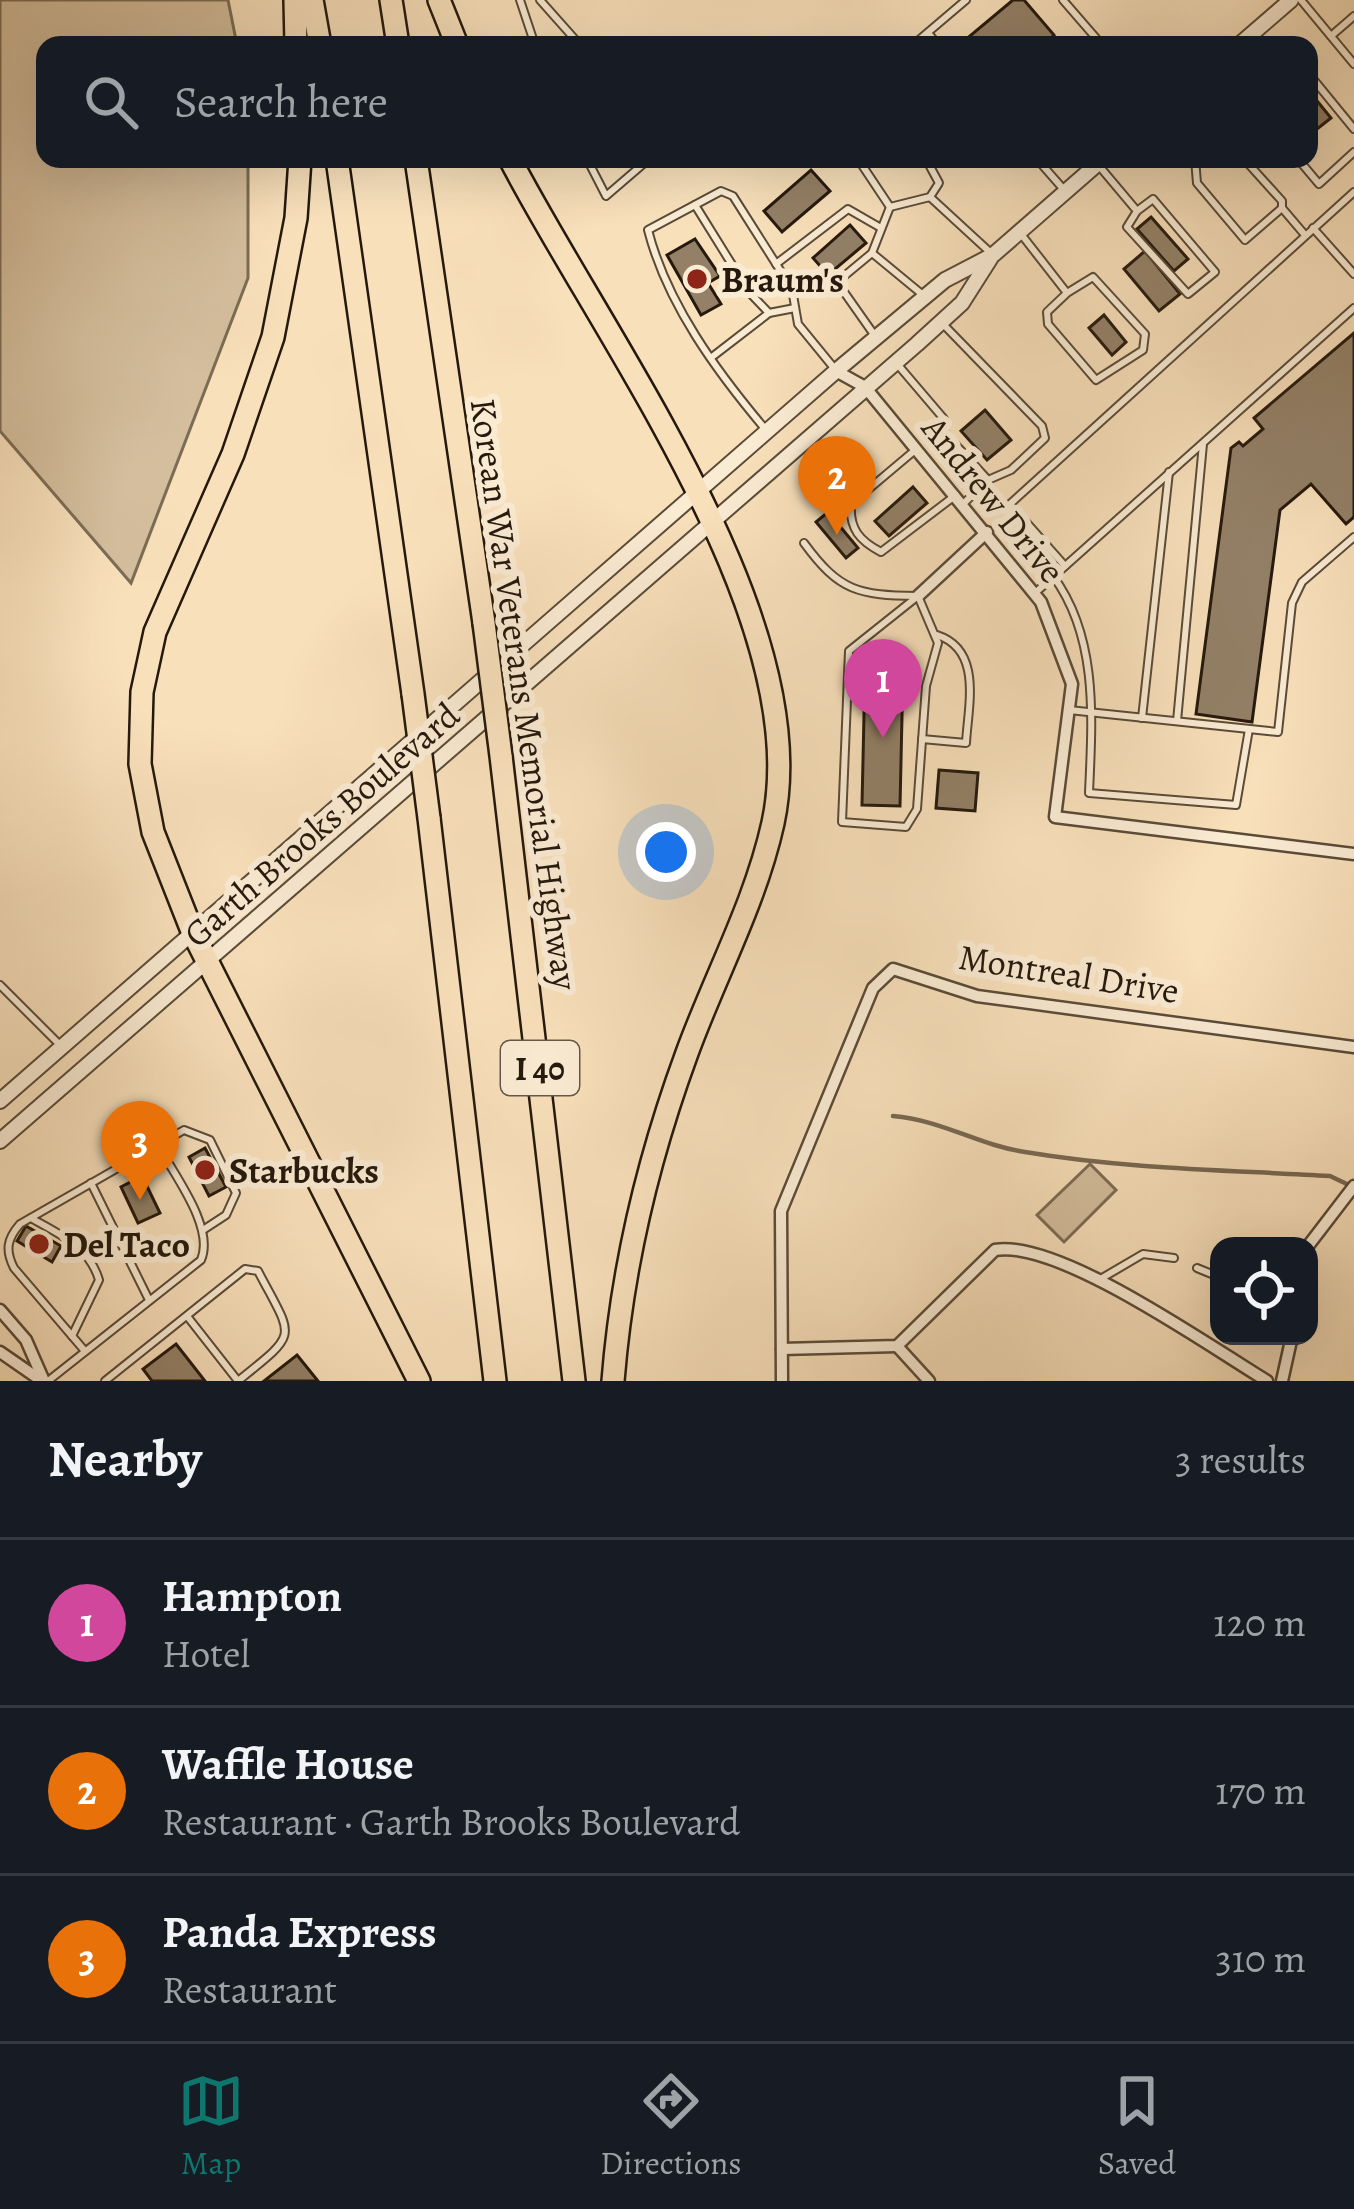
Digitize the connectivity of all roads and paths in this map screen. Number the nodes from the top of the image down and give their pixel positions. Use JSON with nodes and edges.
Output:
{"nodes":[{"id":1,"x":295,"y":0,"type":"edge"},
{"id":2,"x":312,"y":0,"type":"edge"},
{"id":3,"x":391,"y":0,"type":"edge"},
{"id":4,"x":440,"y":0,"type":"edge"},
{"id":5,"x":520,"y":0,"type":"edge"},
{"id":6,"x":541,"y":0,"type":"edge"},
{"id":7,"x":965,"y":0,"type":"edge"},
{"id":8,"x":1063,"y":0,"type":"edge"},
{"id":9,"x":1301,"y":0,"type":"edge"},
{"id":10,"x":1279,"y":4,"type":"edge"},
{"id":11,"x":1354,"y":16,"type":"edge"},
{"id":12,"x":928,"y":33,"type":"junction"},
{"id":13,"x":1093,"y":34,"type":"edge"},
{"id":14,"x":296,"y":36,"type":"edge"},
{"id":15,"x":318,"y":36,"type":"edge"},
{"id":16,"x":397,"y":36,"type":"edge"},
{"id":17,"x":454,"y":36,"type":"edge"},
{"id":18,"x":532,"y":36,"type":"edge"},
{"id":19,"x":572,"y":36,"type":"edge"},
{"id":20,"x":924,"y":36,"type":"edge"},
{"id":21,"x":930,"y":36,"type":"edge"},
{"id":22,"x":1253,"y":36,"type":"edge"},
{"id":23,"x":1331,"y":36,"type":"junction"},
{"id":24,"x":1354,"y":64,"type":"edge"},
{"id":25,"x":1318,"y":85,"type":"edge"},
{"id":26,"x":1354,"y":129,"type":"edge"},
{"id":27,"x":1354,"y":152,"type":"edge"},
{"id":28,"x":299,"y":168,"type":"edge"},
{"id":29,"x":338,"y":168,"type":"edge"},
{"id":30,"x":417,"y":168,"type":"edge"},
{"id":31,"x":515,"y":168,"type":"edge"},
{"id":32,"x":591,"y":168,"type":"edge"},
{"id":33,"x":639,"y":168,"type":"edge"},
{"id":34,"x":864,"y":168,"type":"edge"},
{"id":35,"x":931,"y":168,"type":"edge"},
{"id":36,"x":1045,"y":168,"type":"edge"},
{"id":37,"x":1092,"y":168,"type":"edge"},
{"id":38,"x":1105,"y":168,"type":"edge"},
{"id":39,"x":1196,"y":168,"type":"edge"},
{"id":40,"x":1252,"y":168,"type":"edge"},
{"id":41,"x":1306,"y":168,"type":"edge"},
{"id":42,"x":1065,"y":191,"type":"junction"},
{"id":43,"x":1354,"y":192,"type":"edge"},
{"id":44,"x":930,"y":197,"type":"junction"},
{"id":45,"x":695,"y":205,"type":"junction"},
{"id":46,"x":890,"y":207,"type":"junction"},
{"id":47,"x":1282,"y":208,"type":"junction"},
{"id":48,"x":1137,"y":211,"type":"junction"},
{"id":49,"x":881,"y":228,"type":"junction"},
{"id":50,"x":1312,"y":228,"type":"junction"},
{"id":51,"x":1019,"y":231,"type":"junction"},
{"id":52,"x":1305,"y":235,"type":"junction"},
{"id":53,"x":872,"y":253,"type":"junction"},
{"id":54,"x":993,"y":255,"type":"junction"},
{"id":55,"x":775,"y":264,"type":"junction"},
{"id":56,"x":1354,"y":274,"type":"edge"},
{"id":57,"x":1067,"y":293,"type":"junction"},
{"id":58,"x":925,"y":297,"type":"junction"},
{"id":59,"x":795,"y":308,"type":"junction"},
{"id":60,"x":1354,"y":308,"type":"edge"},
{"id":61,"x":769,"y":313,"type":"junction"},
{"id":62,"x":941,"y":322,"type":"junction"},
{"id":63,"x":877,"y":338,"type":"junction"},
{"id":64,"x":712,"y":358,"type":"junction"},
{"id":65,"x":896,"y":362,"type":"junction"},
{"id":66,"x":836,"y":371,"type":"junction"},
{"id":67,"x":865,"y":387,"type":"junction"},
{"id":68,"x":766,"y":431,"type":"junction"},
{"id":69,"x":1203,"y":442,"type":"junction"},
{"id":70,"x":917,"y":449,"type":"junction"},
{"id":71,"x":1169,"y":472,"type":"junction"},
{"id":72,"x":988,"y":480,"type":"junction"},
{"id":73,"x":697,"y":493,"type":"junction"},
{"id":74,"x":960,"y":500,"type":"junction"},
{"id":75,"x":711,"y":524,"type":"junction"},
{"id":76,"x":987,"y":532,"type":"junction"},
{"id":77,"x":1354,"y":537,"type":"edge"},
{"id":78,"x":804,"y":543,"type":"dead end"},
{"id":79,"x":1066,"y":566,"type":"junction"},
{"id":80,"x":1053,"y":576,"type":"junction"},
{"id":81,"x":1035,"y":592,"type":"junction"},
{"id":82,"x":918,"y":596,"type":"junction"},
{"id":83,"x":937,"y":635,"type":"junction"},
{"id":84,"x":1069,"y":710,"type":"junction"},
{"id":85,"x":1092,"y":712,"type":"junction"},
{"id":86,"x":1142,"y":718,"type":"junction"},
{"id":87,"x":1177,"y":721,"type":"junction"},
{"id":88,"x":1249,"y":729,"type":"junction"},
{"id":89,"x":922,"y":740,"type":"junction"},
{"id":90,"x":1354,"y":854,"type":"edge"},
{"id":91,"x":192,"y":932,"type":"junction"},
{"id":92,"x":207,"y":963,"type":"junction"},
{"id":93,"x":0,"y":986,"type":"edge"},
{"id":94,"x":1354,"y":1027,"type":"edge"},
{"id":95,"x":61,"y":1046,"type":"junction"},
{"id":96,"x":1353,"y":1046,"type":"edge"},
{"id":97,"x":0,"y":1101,"type":"edge"},
{"id":98,"x":0,"y":1141,"type":"edge"},
{"id":99,"x":158,"y":1145,"type":"junction"},
{"id":100,"x":91,"y":1183,"type":"junction"},
{"id":101,"x":1354,"y":1186,"type":"edge"},
{"id":102,"x":31,"y":1218,"type":"junction"},
{"id":103,"x":203,"y":1230,"type":"junction"},
{"id":104,"x":1315,"y":1237,"type":"edge"},
{"id":105,"x":1174,"y":1258,"type":"dead end"},
{"id":106,"x":1197,"y":1268,"type":"dead end"},
{"id":107,"x":1210,"y":1273,"type":"edge"},
{"id":108,"x":1097,"y":1281,"type":"junction"},
{"id":109,"x":149,"y":1300,"type":"junction"},
{"id":110,"x":0,"y":1310,"type":"edge"},
{"id":111,"x":187,"y":1316,"type":"junction"},
{"id":112,"x":72,"y":1336,"type":"junction"},
{"id":113,"x":1290,"y":1345,"type":"edge"},
{"id":114,"x":897,"y":1346,"type":"junction"},
{"id":115,"x":782,"y":1348,"type":"junction"},
{"id":116,"x":85,"y":1350,"type":"junction"},
{"id":117,"x":0,"y":1352,"type":"edge"},
{"id":118,"x":109,"y":1380,"type":"edge"},
{"id":119,"x":44,"y":1381,"type":"edge"},
{"id":120,"x":238,"y":1381,"type":"edge"},
{"id":121,"x":419,"y":1381,"type":"edge"},
{"id":122,"x":495,"y":1381,"type":"edge"},
{"id":123,"x":574,"y":1381,"type":"edge"},
{"id":124,"x":613,"y":1381,"type":"edge"},
{"id":125,"x":782,"y":1381,"type":"edge"},
{"id":126,"x":929,"y":1381,"type":"edge"},
{"id":127,"x":1267,"y":1381,"type":"edge"},
{"id":128,"x":1282,"y":1381,"type":"edge"}],
"edges":[{"from":1,"to":14,"type":"highway"},
{"from":2,"to":15,"type":"highway"},
{"from":3,"to":16,"type":"highway"},
{"from":4,"to":17,"type":"highway"},
{"from":5,"to":18,"type":"lane"},
{"from":6,"to":19,"type":"lane"},
{"from":7,"to":12,"type":"lane"},
{"from":8,"to":13,"type":"lane"},
{"from":9,"to":23,"type":"lane"},
{"from":10,"to":22,"type":"street"},
{"from":11,"to":23,"type":"lane"},
{"from":12,"to":20,"type":"lane"},
{"from":12,"to":21,"type":"lane"},
{"from":23,"to":24,"type":"lane"},
{"from":25,"to":26,"type":"lane"},
{"from":27,"to":41,"type":"lane"},
{"from":28,"to":91,"type":"highway"},
{"from":29,"to":122,"type":"highway","number":"I 40","bridge":true},
{"from":30,"to":123,"type":"highway","name":"Korean War Veterans Memorial Highway","number":"I 40","bridge":true},
{"from":31,"to":73,"type":"highway"},
{"from":32,"to":33,"type":"lane"},
{"from":34,"to":46,"type":"lane"},
{"from":35,"to":44,"type":"lane"},
{"from":36,"to":42,"type":"lane"},
{"from":37,"to":42,"type":"street","name":"Garth Brooks Boulevard"},
{"from":38,"to":48,"type":"lane"},
{"from":39,"to":47,"type":"lane"},
{"from":40,"to":47,"type":"lane"},
{"from":42,"to":51,"type":"street","name":"Garth Brooks Boulevard"},
{"from":43,"to":50,"type":"lane"},
{"from":44,"to":46,"type":"lane"},
{"from":44,"to":54,"type":"lane"},
{"from":45,"to":55,"type":"lane"},
{"from":45,"to":61,"type":"lane"},
{"from":45,"to":64,"type":"lane"},
{"from":46,"to":49,"type":"lane"},
{"from":47,"to":52,"type":"lane"},
{"from":48,"to":48,"type":"lane"},
{"from":49,"to":53,"type":"lane"},
{"from":49,"to":55,"type":"lane"},
{"from":50,"to":52,"type":"lane"},
{"from":50,"to":56,"type":"lane"},
{"from":51,"to":54,"type":"street","name":"Garth Brooks Boulevard"},
{"from":51,"to":57,"type":"lane"},
{"from":52,"to":79,"type":"lane"},
{"from":53,"to":58,"type":"lane"},
{"from":53,"to":63,"type":"lane"},
{"from":54,"to":58,"type":"street","name":"Garth Brooks Boulevard"},
{"from":54,"to":62,"type":"street","name":"Garth Brooks Boulevard"},
{"from":55,"to":59,"type":"lane"},
{"from":57,"to":57,"type":"lane"},
{"from":58,"to":63,"type":"street","name":"Garth Brooks Boulevard"},
{"from":59,"to":61,"type":"lane"},
{"from":59,"to":66,"type":"lane"},
{"from":60,"to":69,"type":"lane"},
{"from":61,"to":64,"type":"lane"},
{"from":62,"to":65,"type":"street","name":"Garth Brooks Boulevard"},
{"from":62,"to":72,"type":"lane"},
{"from":63,"to":66,"type":"street","name":"Garth Brooks Boulevard"},
{"from":64,"to":68,"type":"lane"},
{"from":65,"to":67,"type":"street","name":"Garth Brooks Boulevard"},
{"from":65,"to":72,"type":"lane"},
{"from":66,"to":67,"type":"street","name":"Andrew Drive"},
{"from":66,"to":68,"type":"street","name":"Garth Brooks Boulevard"},
{"from":67,"to":70,"type":"street","name":"Andrew Drive"},
{"from":67,"to":75,"type":"street","name":"Garth Brooks Boulevard"},
{"from":68,"to":73,"type":"street","name":"Garth Brooks Boulevard"},
{"from":69,"to":71,"type":"lane"},
{"from":69,"to":87,"type":"lane"},
{"from":70,"to":74,"type":"street","name":"Andrew Drive"},
{"from":70,"to":74,"type":"lane"},
{"from":71,"to":79,"type":"lane"},
{"from":71,"to":86,"type":"lane"},
{"from":72,"to":74,"type":"lane"},
{"from":73,"to":75,"type":"highway"},
{"from":73,"to":91,"type":"street","name":"Garth Brooks Boulevard"},
{"from":74,"to":76,"type":"street","name":"Andrew Drive"},
{"from":75,"to":92,"type":"street","name":"Garth Brooks Boulevard"},
{"from":75,"to":124,"type":"highway"},
{"from":76,"to":81,"type":"street","name":"Andrew Drive"},
{"from":76,"to":82,"type":"street"},
{"from":77,"to":88,"type":"lane"},
{"from":78,"to":82,"type":"lane"},
{"from":79,"to":80,"type":"lane"},
{"from":80,"to":81,"type":"lane"},
{"from":80,"to":85,"type":"lane"},
{"from":81,"to":84,"type":"street","name":"Andrew Drive"},
{"from":82,"to":83,"type":"lane"},
{"from":82,"to":89,"type":"lane"},
{"from":83,"to":89,"type":"lane"},
{"from":83,"to":89,"type":"lane"},
{"from":84,"to":85,"type":"lane"},
{"from":84,"to":90,"type":"street","name":"Andrew Drive"},
{"from":85,"to":86,"type":"lane"},
{"from":85,"to":88,"type":"lane"},
{"from":86,"to":87,"type":"lane"},
{"from":87,"to":88,"type":"lane"},
{"from":91,"to":92,"type":"highway"},
{"from":91,"to":95,"type":"street","name":"Garth Brooks Boulevard"},
{"from":92,"to":98,"type":"street","name":"Garth Brooks Boulevard"},
{"from":92,"to":121,"type":"highway"},
{"from":93,"to":95,"type":"lane"},
{"from":94,"to":96,"type":"street"},
{"from":95,"to":97,"type":"street","name":"Garth Brooks Boulevard"},
{"from":96,"to":115,"type":"street","name":"Montreal Drive"},
{"from":99,"to":100,"type":"lane"},
{"from":99,"to":103,"type":"lane"},
{"from":99,"to":103,"type":"lane"},
{"from":100,"to":102,"type":"lane"},
{"from":100,"to":109,"type":"lane"},
{"from":101,"to":104,"type":"street"},
{"from":102,"to":112,"type":"lane"},
{"from":102,"to":112,"type":"lane"},
{"from":103,"to":109,"type":"lane"},
{"from":105,"to":108,"type":"lane"},
{"from":106,"to":107,"type":"lane"},
{"from":108,"to":114,"type":"street"},
{"from":108,"to":127,"type":"street"},
{"from":109,"to":116,"type":"lane"},
{"from":110,"to":119,"type":"street"},
{"from":111,"to":118,"type":"lane"},
{"from":111,"to":120,"type":"lane"},
{"from":111,"to":120,"type":"lane"},
{"from":112,"to":116,"type":"lane"},
{"from":113,"to":128,"type":"street"},
{"from":114,"to":115,"type":"street"},
{"from":114,"to":126,"type":"street"},
{"from":115,"to":125,"type":"street"},
{"from":116,"to":119,"type":"lane"},
{"from":117,"to":119,"type":"street"}]}
